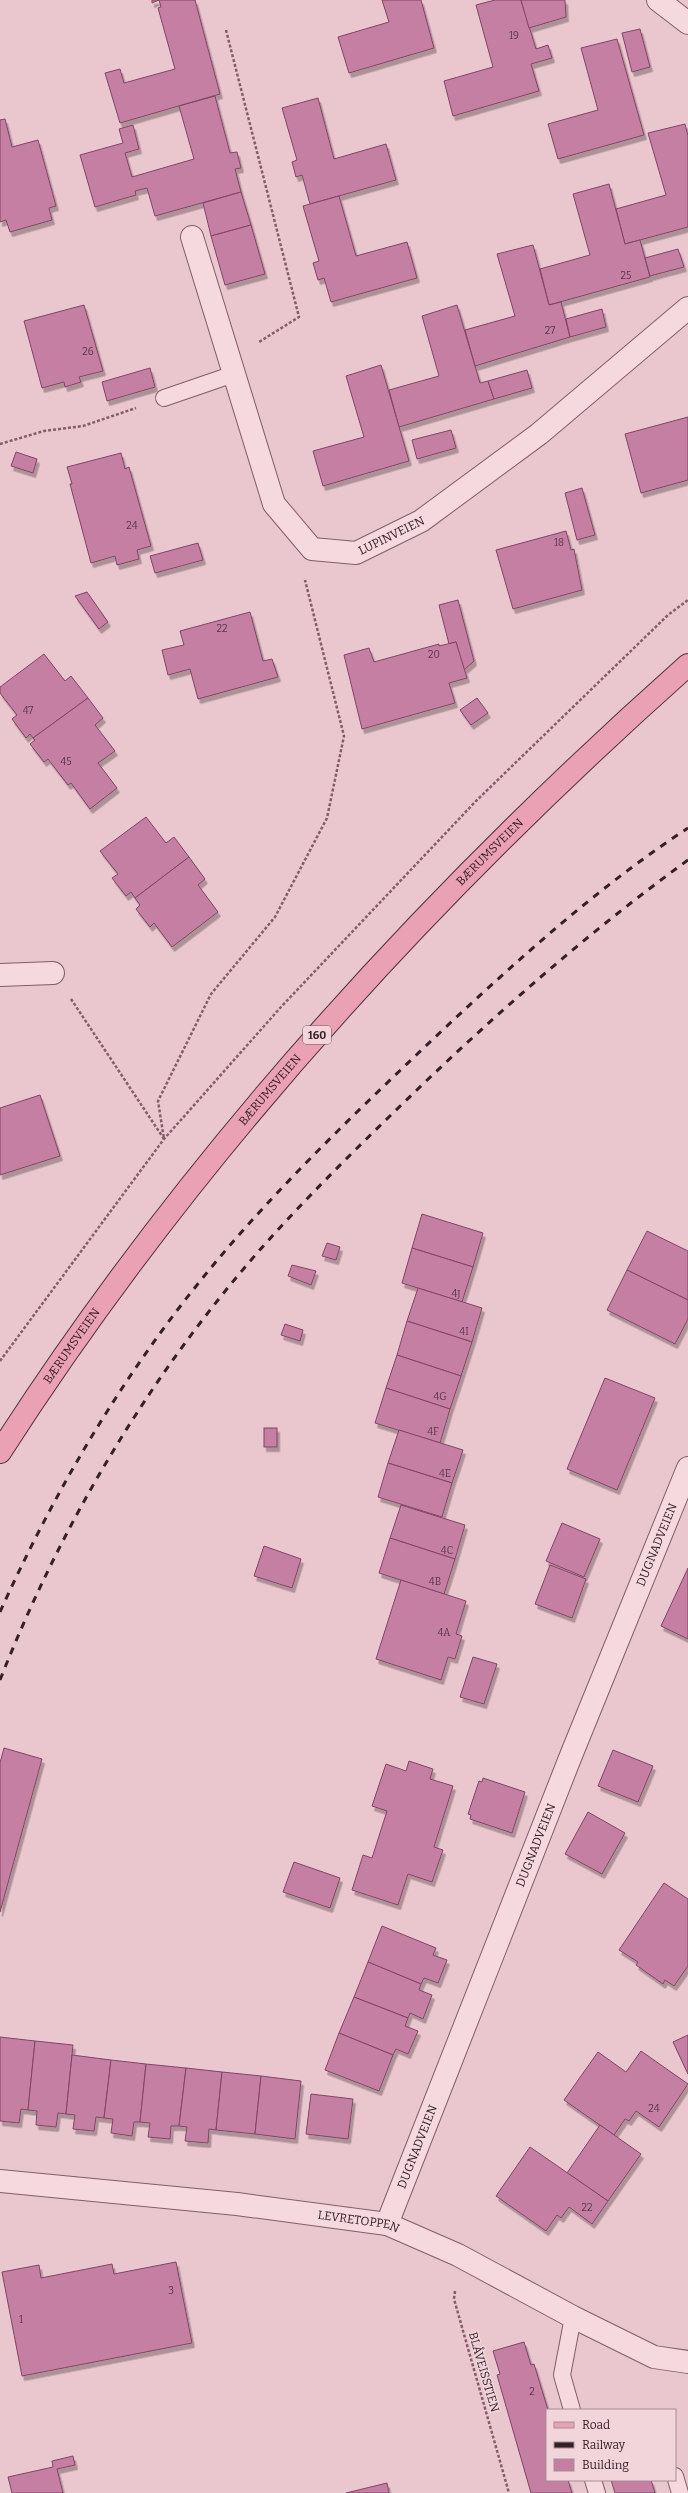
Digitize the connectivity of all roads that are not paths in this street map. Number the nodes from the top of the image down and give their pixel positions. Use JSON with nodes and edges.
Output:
{"nodes":[{"id":1,"x":658,"y":0,"type":"edge"},
{"id":2,"x":688,"y":23,"type":"edge"},
{"id":3,"x":192,"y":237,"type":"dead end"},
{"id":4,"x":688,"y":308,"type":"edge"},
{"id":5,"x":232,"y":367,"type":"junction"},
{"id":6,"x":164,"y":398,"type":"road end"},
{"id":7,"x":688,"y":665,"type":"edge"},
{"id":8,"x":53,"y":973,"type":"road end"},
{"id":9,"x":0,"y":975,"type":"edge"},
{"id":10,"x":0,"y":1452,"type":"edge"},
{"id":11,"x":688,"y":1468,"type":"edge"},
{"id":12,"x":0,"y":2182,"type":"edge"},
{"id":13,"x":387,"y":2224,"type":"junction"},
{"id":14,"x":574,"y":2317,"type":"junction"},
{"id":15,"x":688,"y":2362,"type":"edge"},
{"id":16,"x":572,"y":2409,"type":"edge"},
{"id":17,"x":676,"y":2479,"type":"edge"},
{"id":18,"x":593,"y":2481,"type":"edge"},
{"id":19,"x":597,"y":2493,"type":"edge"},
{"id":20,"x":680,"y":2493,"type":"edge"}],
"edges":[{"from":1,"to":2,"type":"street"},
{"from":3,"to":5,"type":"street"},
{"from":4,"to":5,"type":"street","name":"LUPINVEIEN"},
{"from":5,"to":6,"type":"lane"},
{"from":7,"to":10,"type":"main road","name":"BÆRUMSVEIEN","number":"160"},
{"from":8,"to":9,"type":"street"},
{"from":11,"to":13,"type":"street","name":"DUGNADVEIEN"},
{"from":12,"to":13,"type":"street","name":"LEVRETOPPEN"},
{"from":13,"to":14,"type":"street","name":"LEVRETOPPEN"},
{"from":14,"to":15,"type":"street","name":"LEVRETOPPEN"},
{"from":14,"to":16,"type":"lane"},
{"from":17,"to":20,"type":"lane"},
{"from":18,"to":19,"type":"lane"}]}
